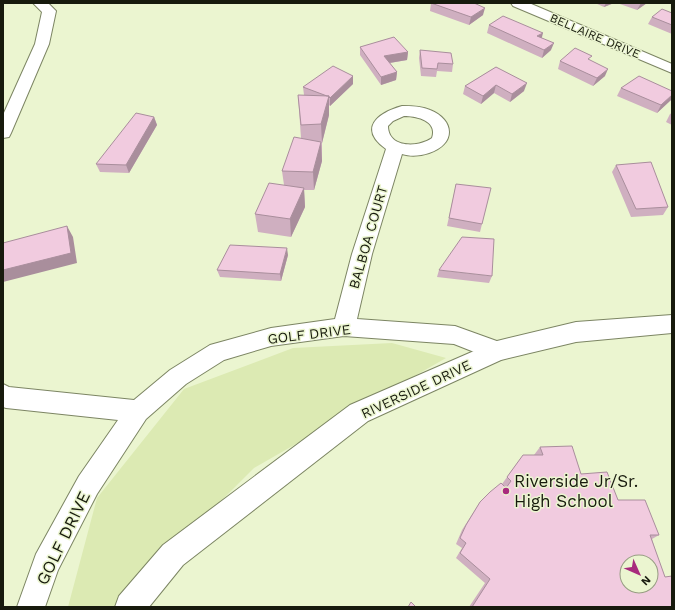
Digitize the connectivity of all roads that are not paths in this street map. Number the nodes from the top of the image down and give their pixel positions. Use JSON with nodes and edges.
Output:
{"nodes":[{"id":1,"x":40,"y":3,"type":"edge"},
{"id":2,"x":518,"y":3,"type":"edge"},
{"id":3,"x":672,"y":68,"type":"edge"},
{"id":4,"x":3,"y":133,"type":"edge"},
{"id":5,"x":395,"y":148,"type":"dead end"},
{"id":6,"x":672,"y":324,"type":"edge"},
{"id":7,"x":344,"y":327,"type":"junction"},
{"id":8,"x":497,"y":351,"type":"junction"},
{"id":9,"x":3,"y":395,"type":"edge"},
{"id":10,"x":138,"y":411,"type":"junction"},
{"id":11,"x":31,"y":607,"type":"edge"},
{"id":12,"x":130,"y":607,"type":"edge"}],
"edges":[{"from":1,"to":4,"type":"street"},
{"from":2,"to":3,"type":"street","name":"BELLAIRE DRIVE"},
{"from":5,"to":7,"type":"street","name":"BALBOA COURT"},
{"from":6,"to":8,"type":"main road","name":"RIVERSIDE DRIVE"},
{"from":7,"to":8,"type":"street","name":"GOLF DRIVE"},
{"from":7,"to":10,"type":"street","name":"GOLF DRIVE"},
{"from":8,"to":12,"type":"main road","name":"RIVERSIDE DRIVE"},
{"from":9,"to":10,"type":"street"},
{"from":10,"to":11,"type":"street","name":"GOLF DRIVE"}]}
